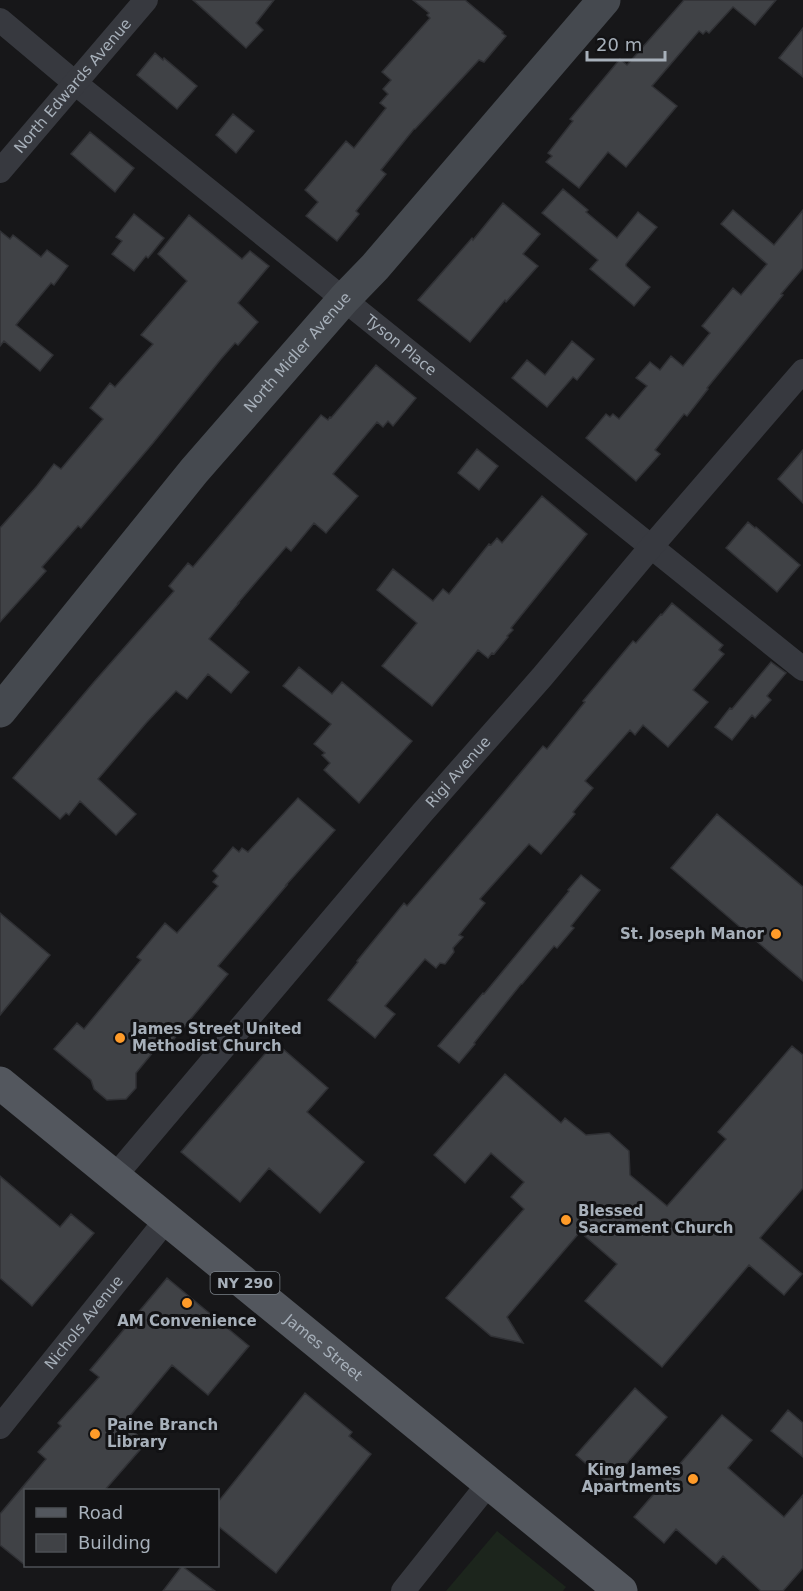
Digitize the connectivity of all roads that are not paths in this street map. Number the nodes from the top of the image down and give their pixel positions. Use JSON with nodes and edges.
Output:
{"nodes":[{"id":1,"x":146,"y":0,"type":"edge"},
{"id":2,"x":604,"y":0,"type":"edge"},
{"id":3,"x":0,"y":20,"type":"edge"},
{"id":4,"x":75,"y":83,"type":"junction"},
{"id":5,"x":0,"y":171,"type":"edge"},
{"id":6,"x":344,"y":299,"type":"junction"},
{"id":7,"x":803,"y":371,"type":"edge"},
{"id":8,"x":651,"y":547,"type":"junction"},
{"id":9,"x":803,"y":669,"type":"edge"},
{"id":10,"x":0,"y":711,"type":"edge"},
{"id":11,"x":0,"y":1083,"type":"edge"},
{"id":12,"x":115,"y":1176,"type":"junction"},
{"id":13,"x":166,"y":1218,"type":"junction"},
{"id":14,"x":0,"y":1427,"type":"edge"},
{"id":15,"x":489,"y":1483,"type":"junction"},
{"id":16,"x":403,"y":1591,"type":"edge"},
{"id":17,"x":621,"y":1591,"type":"edge"}],
"edges":[{"from":1,"to":4,"type":"street","name":"North Edwards Avenue"},
{"from":2,"to":6,"type":"main road","name":"North Midler Avenue"},
{"from":3,"to":4,"type":"street","name":"Tyson Place"},
{"from":4,"to":5,"type":"street","name":"North Edwards Avenue"},
{"from":4,"to":6,"type":"street","name":"Tyson Place"},
{"from":6,"to":8,"type":"street","name":"Tyson Place"},
{"from":6,"to":10,"type":"main road","name":"North Midler Avenue"},
{"from":7,"to":8,"type":"street","name":"Rigi Avenue"},
{"from":8,"to":9,"type":"street","name":"Tyson Place"},
{"from":8,"to":12,"type":"street","name":"Rigi Avenue"},
{"from":11,"to":12,"type":"main road","name":"James Street","number":"NY 290"},
{"from":12,"to":13,"type":"main road","name":"James Street","number":"NY 290"},
{"from":13,"to":14,"type":"street","name":"Nichols Avenue"},
{"from":13,"to":15,"type":"main road","name":"James Street","number":"NY 290"},
{"from":15,"to":16,"type":"street"},
{"from":15,"to":17,"type":"main road","name":"James Street","number":"NY 290"}]}
